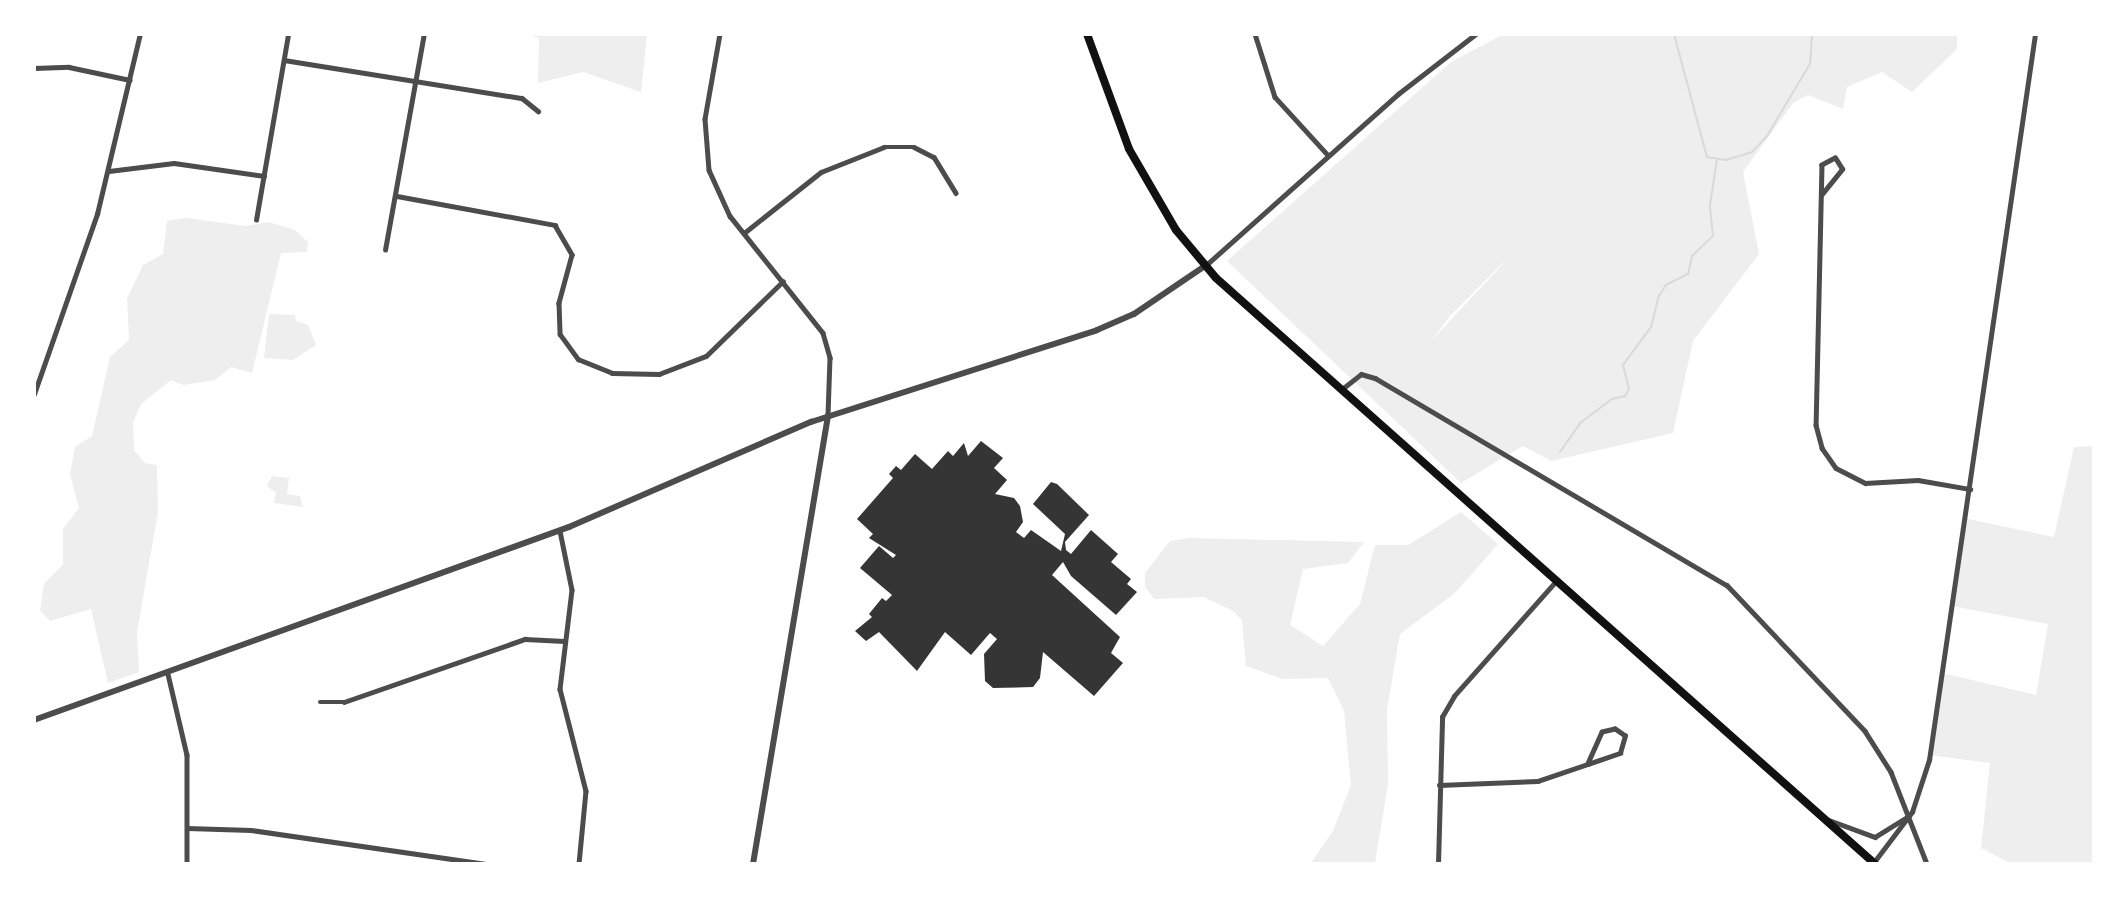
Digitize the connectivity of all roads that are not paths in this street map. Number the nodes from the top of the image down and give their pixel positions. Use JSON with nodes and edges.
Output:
{"nodes":[{"id":1,"x":140,"y":34,"type":"edge"},
{"id":2,"x":288,"y":34,"type":"edge"},
{"id":3,"x":424,"y":34,"type":"edge"},
{"id":4,"x":720,"y":34,"type":"edge"},
{"id":5,"x":1087,"y":34,"type":"edge"},
{"id":6,"x":1255,"y":34,"type":"edge"},
{"id":7,"x":1476,"y":34,"type":"edge"},
{"id":8,"x":2035,"y":34,"type":"edge"},
{"id":9,"x":284,"y":60,"type":"junction"},
{"id":10,"x":34,"y":68,"type":"edge"},
{"id":11,"x":130,"y":80,"type":"junction"},
{"id":12,"x":416,"y":81,"type":"junction"},
{"id":13,"x":538,"y":111,"type":"dead end"},
{"id":14,"x":1328,"y":155,"type":"junction"},
{"id":15,"x":109,"y":171,"type":"junction"},
{"id":16,"x":264,"y":176,"type":"junction"},
{"id":17,"x":956,"y":193,"type":"dead end"},
{"id":18,"x":1822,"y":194,"type":"junction"},
{"id":19,"x":397,"y":196,"type":"junction"},
{"id":20,"x":256,"y":220,"type":"dead end"},
{"id":21,"x":744,"y":233,"type":"junction"},
{"id":22,"x":386,"y":250,"type":"dead end"},
{"id":23,"x":1205,"y":266,"type":"junction"},
{"id":24,"x":783,"y":281,"type":"junction"},
{"id":25,"x":1342,"y":389,"type":"junction"},
{"id":26,"x":34,"y":394,"type":"edge"},
{"id":27,"x":828,"y":416,"type":"junction"},
{"id":28,"x":1970,"y":489,"type":"junction"},
{"id":29,"x":560,"y":531,"type":"junction"},
{"id":30,"x":1557,"y":580,"type":"junction"},
{"id":31,"x":564,"y":641,"type":"junction"},
{"id":32,"x":168,"y":674,"type":"junction"},
{"id":33,"x":320,"y":702,"type":"dead end"},
{"id":34,"x":34,"y":720,"type":"edge"},
{"id":35,"x":1588,"y":764,"type":"junction"},
{"id":36,"x":1439,"y":785,"type":"junction"},
{"id":37,"x":1909,"y":816,"type":"junction"},
{"id":38,"x":1827,"y":820,"type":"junction"},
{"id":39,"x":187,"y":828,"type":"junction"},
{"id":40,"x":1875,"y":863,"type":"edge"},
{"id":41,"x":187,"y":864,"type":"edge"},
{"id":42,"x":488,"y":864,"type":"edge"},
{"id":43,"x":579,"y":864,"type":"edge"},
{"id":44,"x":753,"y":864,"type":"edge"},
{"id":45,"x":1438,"y":864,"type":"edge"},
{"id":46,"x":1927,"y":864,"type":"edge"}],
"edges":[{"from":1,"to":11,"type":"street"},
{"from":2,"to":9,"type":"street"},
{"from":3,"to":12,"type":"street"},
{"from":4,"to":21,"type":"street"},
{"from":5,"to":23,"type":"main road"},
{"from":6,"to":14,"type":"street"},
{"from":7,"to":14,"type":"street"},
{"from":8,"to":28,"type":"street"},
{"from":9,"to":12,"type":"street"},
{"from":9,"to":16,"type":"street"},
{"from":10,"to":11,"type":"street"},
{"from":11,"to":15,"type":"street"},
{"from":12,"to":13,"type":"street"},
{"from":12,"to":19,"type":"street"},
{"from":14,"to":23,"type":"street"},
{"from":15,"to":16,"type":"street"},
{"from":15,"to":26,"type":"street"},
{"from":16,"to":20,"type":"street"},
{"from":17,"to":21,"type":"street"},
{"from":18,"to":18,"type":"street"},
{"from":18,"to":28,"type":"street"},
{"from":19,"to":22,"type":"street"},
{"from":19,"to":24,"type":"street"},
{"from":21,"to":24,"type":"street"},
{"from":23,"to":25,"type":"main road"},
{"from":23,"to":27,"type":"street"},
{"from":24,"to":27,"type":"street"},
{"from":25,"to":30,"type":"main road"},
{"from":25,"to":37,"type":"street"},
{"from":27,"to":29,"type":"street"},
{"from":27,"to":44,"type":"street"},
{"from":28,"to":37,"type":"street"},
{"from":29,"to":31,"type":"street"},
{"from":29,"to":32,"type":"street"},
{"from":30,"to":36,"type":"street"},
{"from":30,"to":38,"type":"main road"},
{"from":31,"to":33,"type":"street"},
{"from":31,"to":43,"type":"street"},
{"from":32,"to":34,"type":"street"},
{"from":32,"to":39,"type":"street"},
{"from":35,"to":35,"type":"street"},
{"from":35,"to":36,"type":"street"},
{"from":36,"to":45,"type":"street"},
{"from":37,"to":38,"type":"street"},
{"from":37,"to":40,"type":"street"},
{"from":37,"to":46,"type":"street"},
{"from":38,"to":40,"type":"main road"},
{"from":39,"to":41,"type":"street"},
{"from":39,"to":42,"type":"street"}]}
